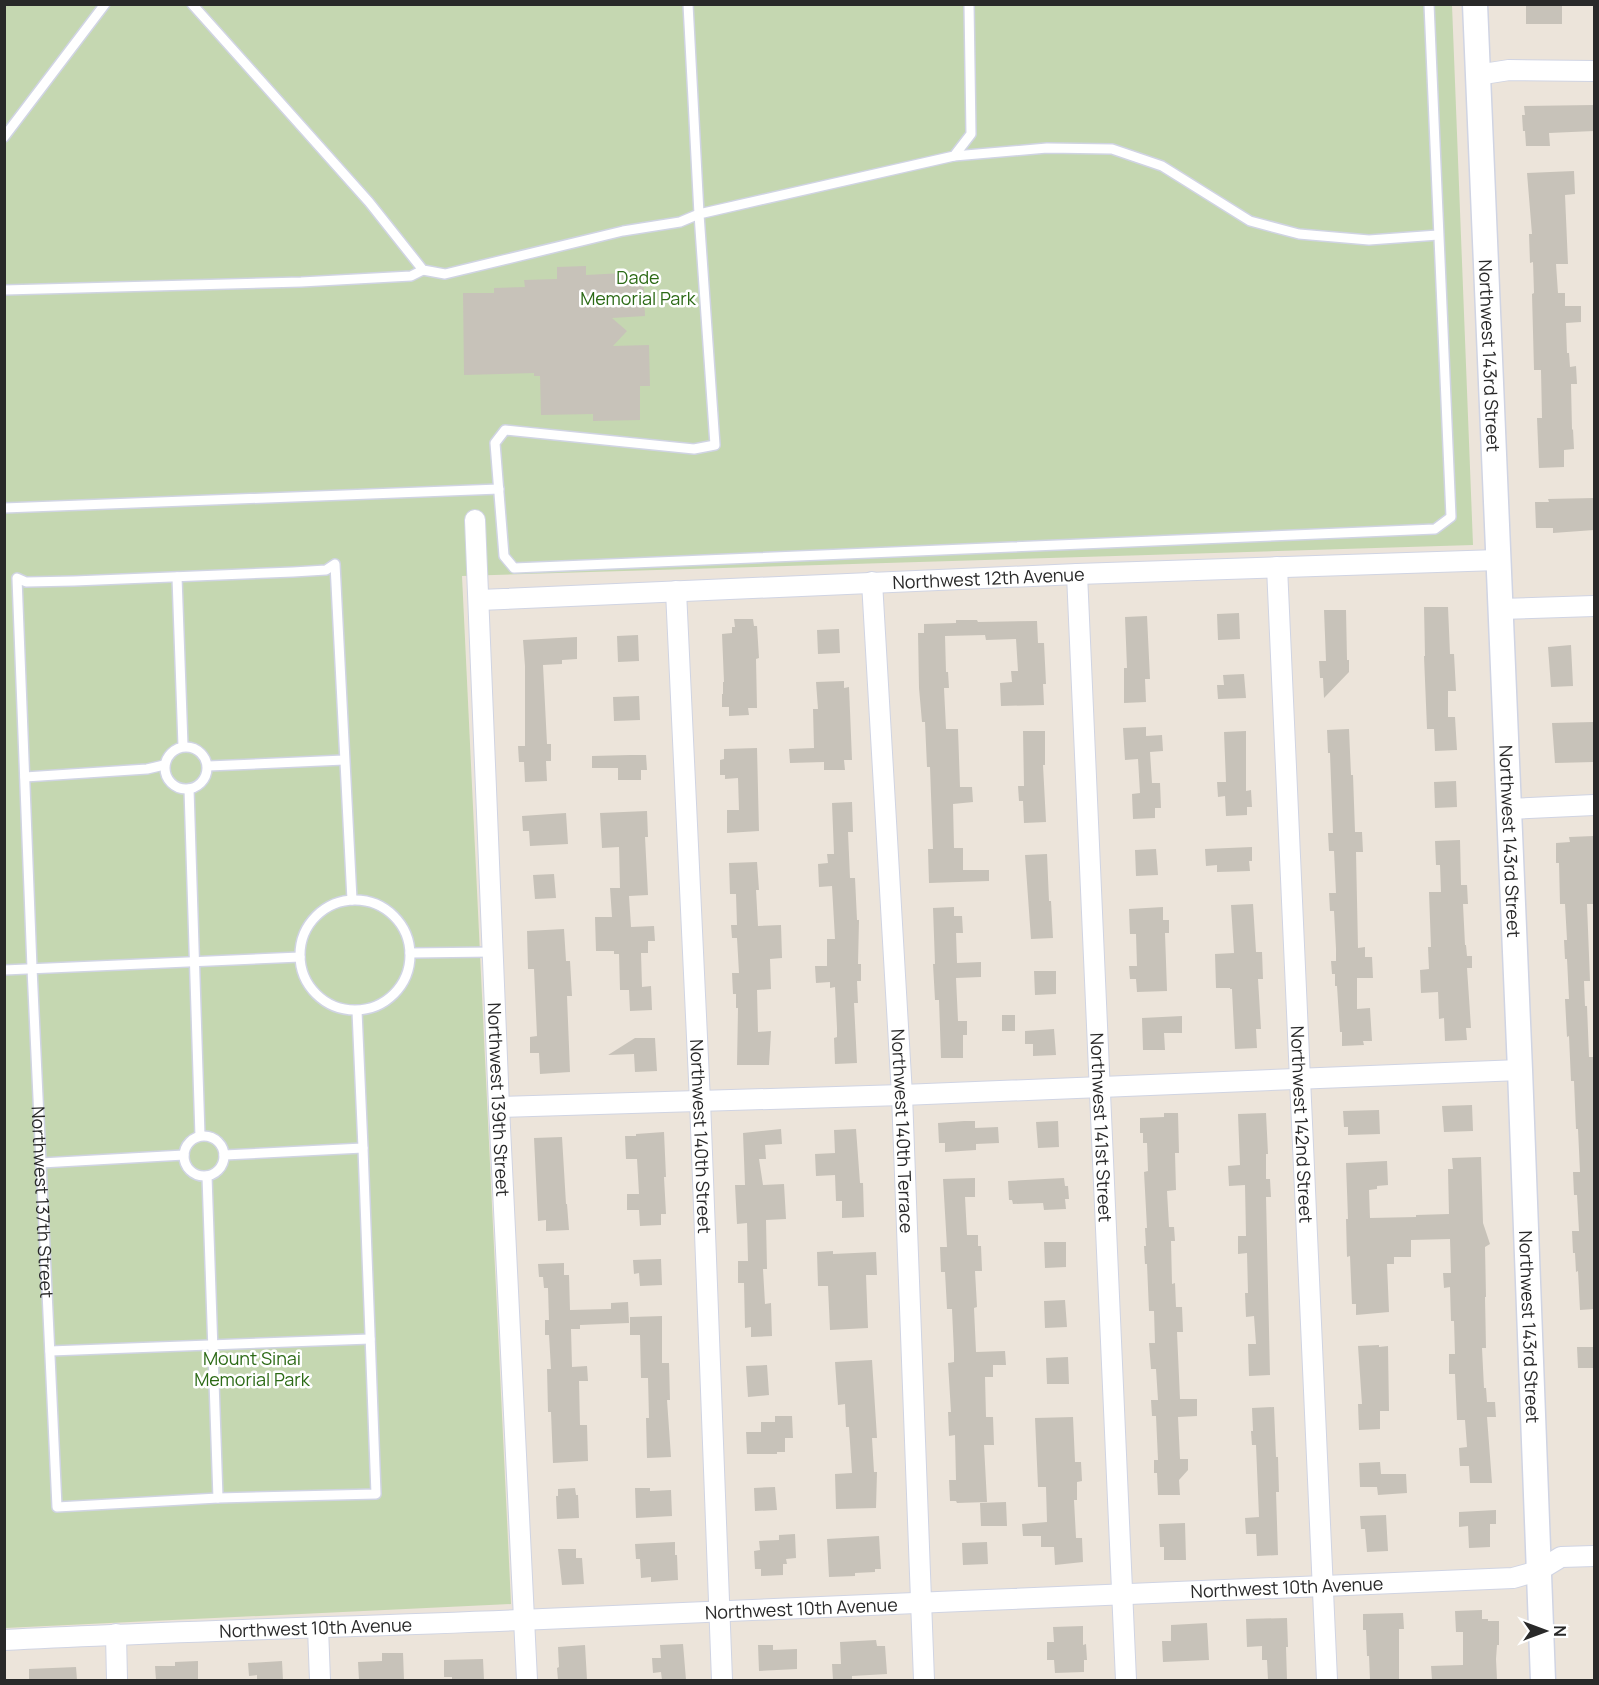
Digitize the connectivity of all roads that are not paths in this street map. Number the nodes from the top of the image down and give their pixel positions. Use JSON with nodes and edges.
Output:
{"nodes":[{"id":1,"x":105,"y":4,"type":"edge"},
{"id":2,"x":192,"y":4,"type":"edge"},
{"id":3,"x":688,"y":4,"type":"edge"},
{"id":4,"x":969,"y":4,"type":"edge"},
{"id":5,"x":1429,"y":4,"type":"edge"},
{"id":6,"x":1474,"y":4,"type":"edge"},
{"id":7,"x":1594,"y":71,"type":"edge"},
{"id":8,"x":1477,"y":75,"type":"junction"},
{"id":9,"x":4,"y":137,"type":"edge"},
{"id":10,"x":954,"y":156,"type":"junction"},
{"id":11,"x":699,"y":214,"type":"junction"},
{"id":12,"x":1438,"y":235,"type":"junction"},
{"id":13,"x":423,"y":270,"type":"junction"},
{"id":14,"x":4,"y":290,"type":"edge"},
{"id":15,"x":499,"y":489,"type":"junction"},
{"id":16,"x":4,"y":508,"type":"edge"},
{"id":17,"x":475,"y":520,"type":"dead end"},
{"id":18,"x":1498,"y":560,"type":"junction"},
{"id":19,"x":1277,"y":567,"type":"junction"},
{"id":20,"x":1077,"y":574,"type":"junction"},
{"id":21,"x":177,"y":577,"type":"junction"},
{"id":22,"x":872,"y":582,"type":"junction"},
{"id":23,"x":676,"y":591,"type":"junction"},
{"id":24,"x":479,"y":600,"type":"junction"},
{"id":25,"x":1594,"y":606,"type":"edge"},
{"id":26,"x":1500,"y":609,"type":"junction"},
{"id":27,"x":183,"y":746,"type":"junction"},
{"id":28,"x":345,"y":760,"type":"junction"},
{"id":29,"x":164,"y":765,"type":"junction"},
{"id":30,"x":208,"y":766,"type":"junction"},
{"id":31,"x":25,"y":777,"type":"junction"},
{"id":32,"x":189,"y":789,"type":"junction"},
{"id":33,"x":1594,"y":805,"type":"edge"},
{"id":34,"x":1508,"y":809,"type":"junction"},
{"id":35,"x":351,"y":900,"type":"junction"},
{"id":36,"x":493,"y":952,"type":"junction"},
{"id":37,"x":410,"y":953,"type":"junction"},
{"id":38,"x":300,"y":957,"type":"junction"},
{"id":39,"x":194,"y":962,"type":"junction"},
{"id":40,"x":32,"y":968,"type":"junction"},
{"id":41,"x":4,"y":970,"type":"edge"},
{"id":42,"x":357,"y":1011,"type":"junction"},
{"id":43,"x":1520,"y":1070,"type":"junction"},
{"id":44,"x":1300,"y":1079,"type":"junction"},
{"id":45,"x":1099,"y":1087,"type":"junction"},
{"id":46,"x":902,"y":1095,"type":"junction"},
{"id":47,"x":700,"y":1101,"type":"junction"},
{"id":48,"x":499,"y":1107,"type":"junction"},
{"id":49,"x":200,"y":1136,"type":"junction"},
{"id":50,"x":363,"y":1148,"type":"junction"},
{"id":51,"x":183,"y":1155,"type":"junction"},
{"id":52,"x":224,"y":1155,"type":"junction"},
{"id":53,"x":41,"y":1162,"type":"junction"},
{"id":54,"x":207,"y":1176,"type":"junction"},
{"id":55,"x":370,"y":1339,"type":"junction"},
{"id":56,"x":213,"y":1345,"type":"junction"},
{"id":57,"x":50,"y":1351,"type":"junction"},
{"id":58,"x":218,"y":1498,"type":"junction"},
{"id":59,"x":1594,"y":1556,"type":"edge"},
{"id":60,"x":1539,"y":1571,"type":"junction"},
{"id":61,"x":1322,"y":1585,"type":"junction"},
{"id":62,"x":1122,"y":1593,"type":"junction"},
{"id":63,"x":921,"y":1602,"type":"junction"},
{"id":64,"x":719,"y":1611,"type":"junction"},
{"id":65,"x":525,"y":1620,"type":"junction"},
{"id":66,"x":318,"y":1628,"type":"junction"},
{"id":67,"x":116,"y":1634,"type":"junction"},
{"id":68,"x":4,"y":1640,"type":"edge"},
{"id":69,"x":117,"y":1680,"type":"edge"},
{"id":70,"x":320,"y":1680,"type":"edge"},
{"id":71,"x":527,"y":1680,"type":"edge"},
{"id":72,"x":722,"y":1680,"type":"edge"},
{"id":73,"x":924,"y":1680,"type":"edge"},
{"id":74,"x":1126,"y":1680,"type":"edge"},
{"id":75,"x":1327,"y":1680,"type":"edge"},
{"id":76,"x":1543,"y":1680,"type":"edge"}],
"edges":[{"from":1,"to":9,"type":"lane"},
{"from":2,"to":13,"type":"lane"},
{"from":3,"to":11,"type":"lane"},
{"from":4,"to":10,"type":"lane"},
{"from":5,"to":12,"type":"lane"},
{"from":6,"to":8,"type":"street","name":"Northwest 143rd Street"},
{"from":7,"to":8,"type":"street"},
{"from":8,"to":18,"type":"street","name":"Northwest 143rd Street"},
{"from":10,"to":11,"type":"lane"},
{"from":10,"to":12,"type":"lane"},
{"from":11,"to":13,"type":"lane"},
{"from":11,"to":15,"type":"lane"},
{"from":12,"to":15,"type":"lane"},
{"from":13,"to":14,"type":"lane"},
{"from":15,"to":16,"type":"lane"},
{"from":17,"to":24,"type":"street","name":"Northwest 139th Street"},
{"from":18,"to":19,"type":"street","name":"Northwest 12th Avenue"},
{"from":18,"to":26,"type":"street","name":"Northwest 143rd Street"},
{"from":19,"to":20,"type":"street","name":"Northwest 12th Avenue"},
{"from":19,"to":44,"type":"street","name":"Northwest 142nd Street"},
{"from":20,"to":22,"type":"street","name":"Northwest 12th Avenue"},
{"from":20,"to":45,"type":"street","name":"Northwest 141st Street"},
{"from":21,"to":27,"type":"lane"},
{"from":21,"to":28,"type":"lane"},
{"from":21,"to":31,"type":"lane","name":"Northwest 137th Street"},
{"from":22,"to":23,"type":"street","name":"Northwest 12th Avenue"},
{"from":22,"to":46,"type":"street","name":"Northwest 140th Terrace"},
{"from":23,"to":24,"type":"street","name":"Northwest 12th Avenue"},
{"from":23,"to":47,"type":"street","name":"Northwest 140th Street"},
{"from":24,"to":36,"type":"street","name":"Northwest 139th Street"},
{"from":25,"to":26,"type":"street"},
{"from":26,"to":34,"type":"street","name":"Northwest 143rd Street"},
{"from":27,"to":29,"type":"lane"},
{"from":27,"to":30,"type":"lane"},
{"from":28,"to":30,"type":"lane"},
{"from":28,"to":35,"type":"lane"},
{"from":29,"to":31,"type":"lane"},
{"from":29,"to":32,"type":"lane"},
{"from":30,"to":32,"type":"lane"},
{"from":31,"to":40,"type":"lane","name":"Northwest 137th Street"},
{"from":32,"to":39,"type":"lane"},
{"from":33,"to":34,"type":"street"},
{"from":34,"to":43,"type":"street","name":"Northwest 143rd Street"},
{"from":35,"to":37,"type":"lane"},
{"from":35,"to":38,"type":"lane"},
{"from":36,"to":37,"type":"lane"},
{"from":36,"to":48,"type":"street","name":"Northwest 139th Street"},
{"from":37,"to":42,"type":"lane"},
{"from":38,"to":39,"type":"lane"},
{"from":38,"to":42,"type":"lane"},
{"from":39,"to":40,"type":"lane"},
{"from":39,"to":49,"type":"lane"},
{"from":40,"to":41,"type":"lane"},
{"from":40,"to":53,"type":"lane","name":"Northwest 137th Street"},
{"from":42,"to":50,"type":"lane"},
{"from":43,"to":44,"type":"street"},
{"from":43,"to":60,"type":"street","name":"Northwest 143rd Street"},
{"from":44,"to":45,"type":"street"},
{"from":44,"to":61,"type":"street","name":"Northwest 142nd Street"},
{"from":45,"to":46,"type":"street"},
{"from":45,"to":62,"type":"street","name":"Northwest 141st Street"},
{"from":46,"to":47,"type":"street"},
{"from":46,"to":63,"type":"street","name":"Northwest 140th Terrace"},
{"from":47,"to":48,"type":"street"},
{"from":47,"to":64,"type":"street","name":"Northwest 140th Street"},
{"from":48,"to":65,"type":"street","name":"Northwest 139th Street"},
{"from":49,"to":51,"type":"lane"},
{"from":49,"to":52,"type":"lane"},
{"from":50,"to":52,"type":"lane"},
{"from":50,"to":55,"type":"lane"},
{"from":51,"to":53,"type":"lane"},
{"from":51,"to":54,"type":"lane"},
{"from":52,"to":54,"type":"lane"},
{"from":53,"to":57,"type":"lane","name":"Northwest 137th Street"},
{"from":54,"to":56,"type":"lane"},
{"from":55,"to":56,"type":"lane"},
{"from":55,"to":58,"type":"lane","name":"Northwest 137th Street"},
{"from":56,"to":57,"type":"lane"},
{"from":56,"to":58,"type":"lane"},
{"from":57,"to":58,"type":"lane","name":"Northwest 137th Street"},
{"from":59,"to":60,"type":"street","name":"Northwest 10th Avenue"},
{"from":60,"to":61,"type":"street","name":"Northwest 10th Avenue"},
{"from":60,"to":76,"type":"street","name":"Northwest 143rd Street"},
{"from":61,"to":62,"type":"street","name":"Northwest 10th Avenue"},
{"from":61,"to":75,"type":"street","name":"Northwest 142nd Street"},
{"from":62,"to":63,"type":"street","name":"Northwest 10th Avenue"},
{"from":62,"to":74,"type":"street","name":"Northwest 141st Street"},
{"from":63,"to":64,"type":"street","name":"Northwest 10th Avenue"},
{"from":63,"to":73,"type":"street","name":"Northwest 140th Terrace"},
{"from":64,"to":65,"type":"street","name":"Northwest 10th Avenue"},
{"from":64,"to":72,"type":"street","name":"Northwest 140th Street"},
{"from":65,"to":66,"type":"street","name":"Northwest 10th Avenue"},
{"from":65,"to":71,"type":"street","name":"Northwest 139th Street"},
{"from":66,"to":67,"type":"street","name":"Northwest 10th Avenue"},
{"from":66,"to":70,"type":"street"},
{"from":67,"to":68,"type":"street","name":"Northwest 10th Avenue"},
{"from":67,"to":69,"type":"street"}]}
